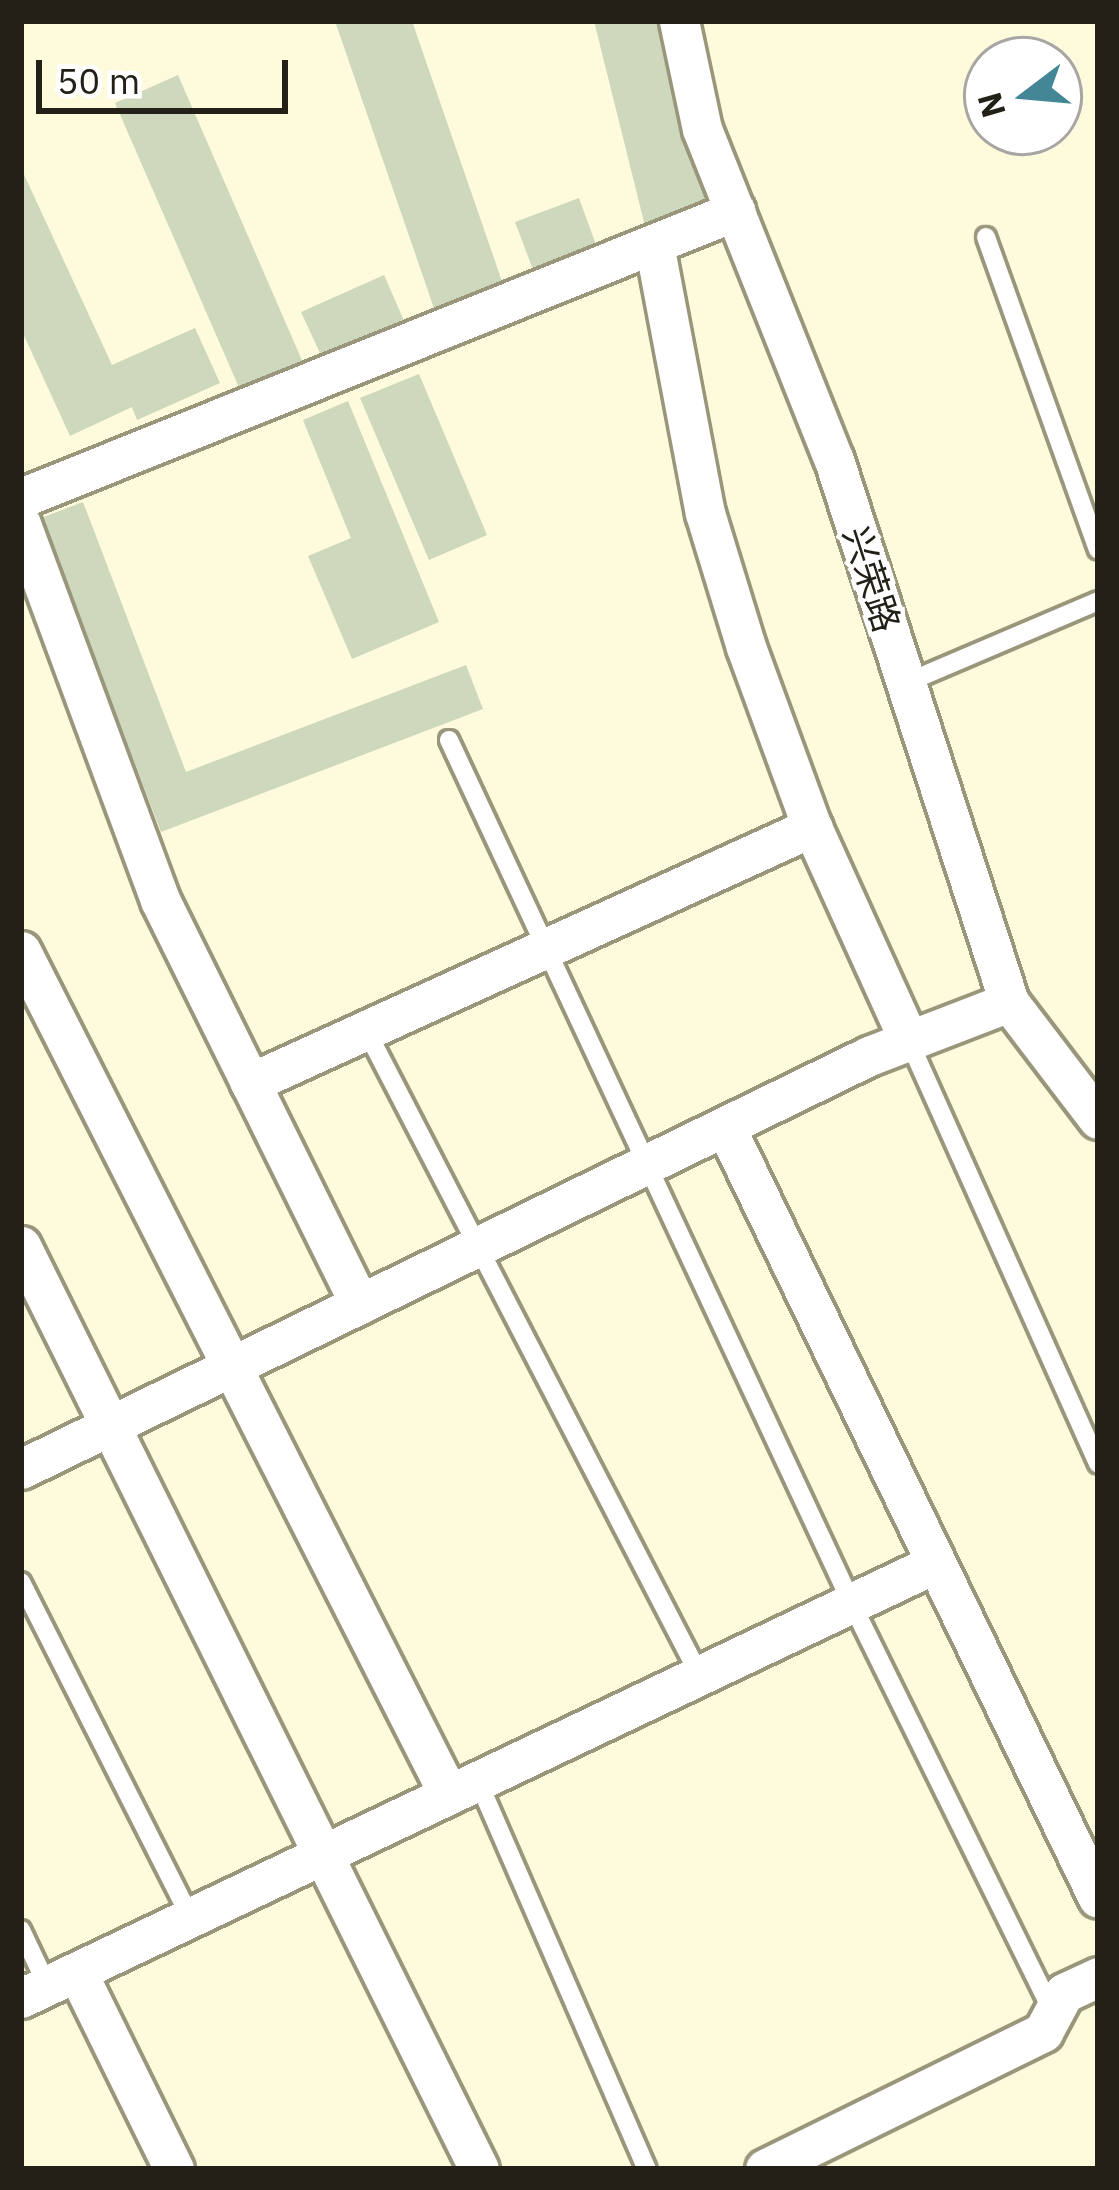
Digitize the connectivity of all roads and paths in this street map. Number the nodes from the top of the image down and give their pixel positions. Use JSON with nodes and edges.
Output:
{"nodes":[{"id":1,"x":679,"y":21,"type":"edge"},
{"id":2,"x":735,"y":211,"type":"junction"},
{"id":3,"x":986,"y":237,"type":"dead end"},
{"id":4,"x":654,"y":244,"type":"junction"},
{"id":5,"x":21,"y":498,"type":"edge"},
{"id":6,"x":21,"y":524,"type":"edge"},
{"id":7,"x":1098,"y":550,"type":"edge"},
{"id":8,"x":1098,"y":601,"type":"edge"},
{"id":9,"x":906,"y":683,"type":"junction"},
{"id":10,"x":449,"y":740,"type":"dead end"},
{"id":11,"x":812,"y":827,"type":"junction"},
{"id":12,"x":542,"y":950,"type":"junction"},
{"id":13,"x":21,"y":951,"type":"edge"},
{"id":14,"x":1010,"y":1002,"type":"junction"},
{"id":15,"x":366,"y":1030,"type":"junction"},
{"id":16,"x":909,"y":1041,"type":"junction"},
{"id":17,"x":250,"y":1083,"type":"junction"},
{"id":18,"x":1092,"y":1101,"type":"edge"},
{"id":19,"x":725,"y":1126,"type":"junction"},
{"id":20,"x":647,"y":1164,"type":"junction"},
{"id":21,"x":21,"y":1246,"type":"edge"},
{"id":22,"x":475,"y":1248,"type":"junction"},
{"id":23,"x":359,"y":1304,"type":"junction"},
{"id":24,"x":234,"y":1365,"type":"junction"},
{"id":25,"x":112,"y":1424,"type":"junction"},
{"id":26,"x":1098,"y":1464,"type":"edge"},
{"id":27,"x":21,"y":1468,"type":"edge"},
{"id":28,"x":936,"y":1563,"type":"junction"},
{"id":29,"x":21,"y":1582,"type":"edge"},
{"id":30,"x":852,"y":1604,"type":"junction"},
{"id":31,"x":700,"y":1676,"type":"junction"},
{"id":32,"x":464,"y":1788,"type":"junction"},
{"id":33,"x":318,"y":1858,"type":"junction"},
{"id":34,"x":1098,"y":1898,"type":"edge"},
{"id":35,"x":191,"y":1918,"type":"junction"},
{"id":36,"x":21,"y":1930,"type":"edge"},
{"id":37,"x":1098,"y":1978,"type":"edge"},
{"id":38,"x":49,"y":1985,"type":"edge"},
{"id":39,"x":1053,"y":2013,"type":"junction"},
{"id":40,"x":174,"y":2169,"type":"edge"},
{"id":41,"x":479,"y":2169,"type":"edge"},
{"id":42,"x":647,"y":2169,"type":"edge"},
{"id":43,"x":765,"y":2169,"type":"edge"}],
"edges":[{"from":1,"to":2,"type":"street","name":"兴荣路"},
{"from":2,"to":4,"type":"street"},
{"from":2,"to":9,"type":"street","name":"兴荣路"},
{"from":3,"to":7,"type":"lane"},
{"from":4,"to":5,"type":"street"},
{"from":4,"to":11,"type":"street"},
{"from":6,"to":17,"type":"street"},
{"from":8,"to":9,"type":"lane"},
{"from":9,"to":14,"type":"street","name":"兴荣路"},
{"from":10,"to":12,"type":"lane"},
{"from":11,"to":12,"type":"street"},
{"from":11,"to":16,"type":"street"},
{"from":12,"to":15,"type":"street"},
{"from":12,"to":20,"type":"lane"},
{"from":13,"to":24,"type":"street"},
{"from":14,"to":16,"type":"street"},
{"from":14,"to":18,"type":"street","name":"兴荣路"},
{"from":15,"to":17,"type":"street"},
{"from":15,"to":22,"type":"lane"},
{"from":16,"to":19,"type":"street"},
{"from":16,"to":26,"type":"lane"},
{"from":17,"to":23,"type":"street"},
{"from":19,"to":20,"type":"street"},
{"from":19,"to":28,"type":"street"},
{"from":20,"to":22,"type":"street"},
{"from":20,"to":30,"type":"lane"},
{"from":21,"to":25,"type":"street"},
{"from":22,"to":23,"type":"street"},
{"from":22,"to":31,"type":"lane"},
{"from":23,"to":24,"type":"street"},
{"from":24,"to":25,"type":"street"},
{"from":24,"to":32,"type":"street"},
{"from":25,"to":27,"type":"street"},
{"from":25,"to":33,"type":"street"},
{"from":28,"to":30,"type":"street"},
{"from":28,"to":34,"type":"street"},
{"from":29,"to":35,"type":"lane"},
{"from":30,"to":31,"type":"street"},
{"from":30,"to":39,"type":"lane"},
{"from":31,"to":32,"type":"street"},
{"from":32,"to":33,"type":"street"},
{"from":32,"to":42,"type":"lane"},
{"from":33,"to":35,"type":"street"},
{"from":33,"to":41,"type":"street"},
{"from":35,"to":38,"type":"street"},
{"from":36,"to":38,"type":"lane"},
{"from":37,"to":39,"type":"street"},
{"from":38,"to":40,"type":"street"},
{"from":39,"to":43,"type":"street"}]}
